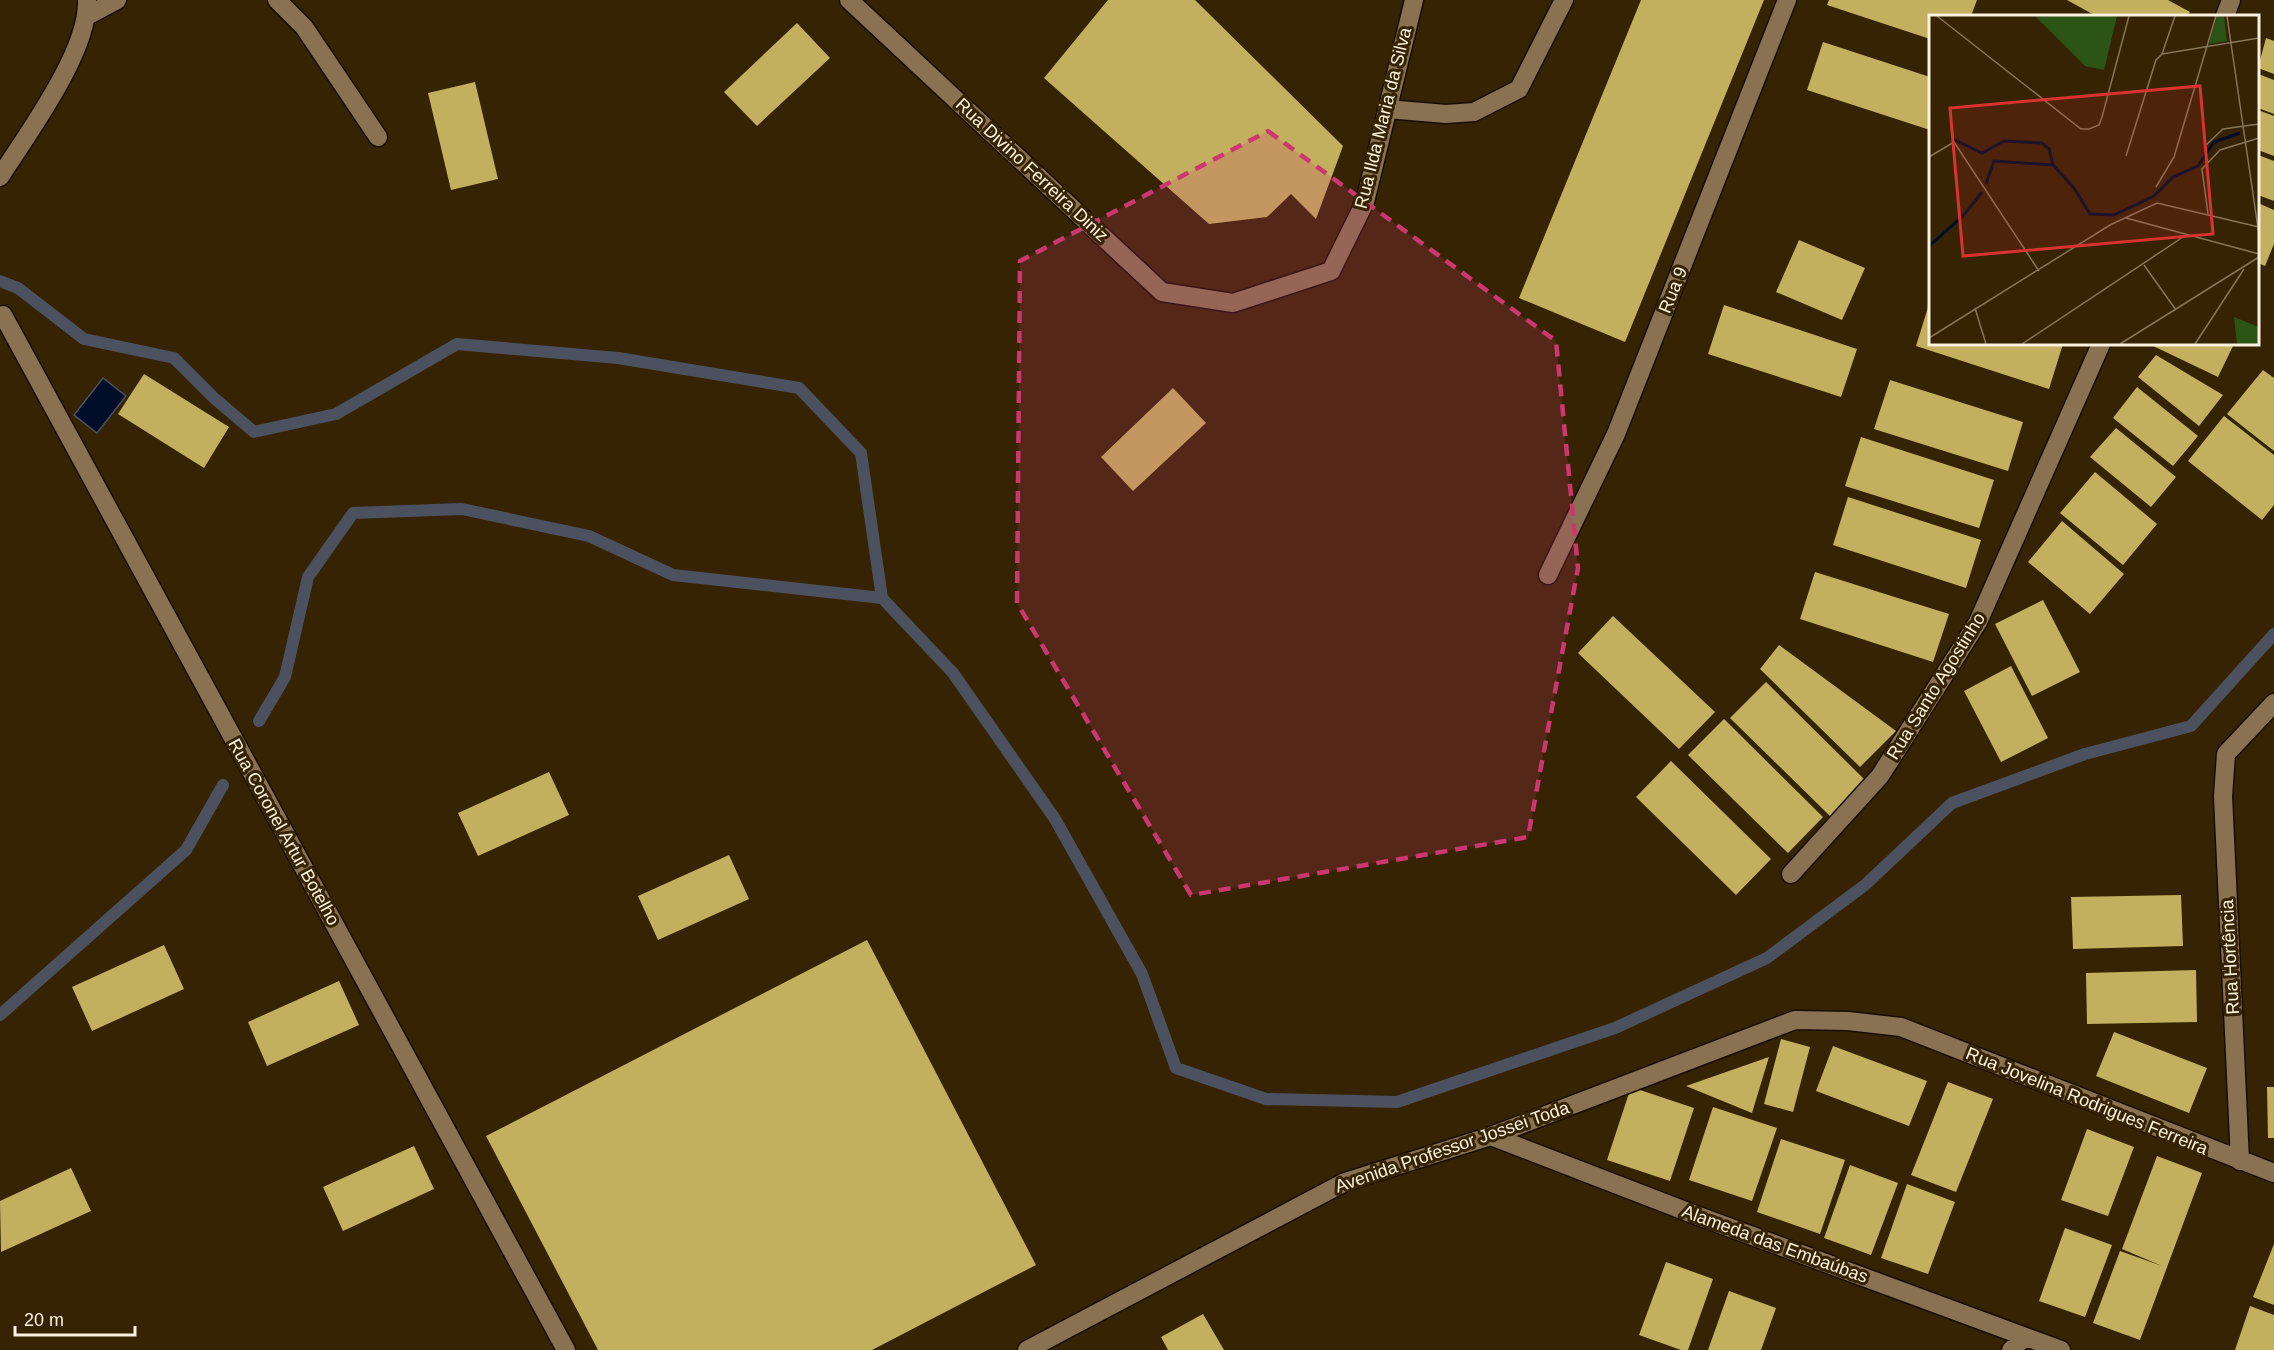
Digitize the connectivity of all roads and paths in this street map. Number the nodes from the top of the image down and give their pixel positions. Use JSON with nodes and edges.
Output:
{"nodes":[{"id":1,"x":117,"y":0,"type":"edge"},
{"id":2,"x":277,"y":0,"type":"edge"},
{"id":3,"x":849,"y":0,"type":"edge"},
{"id":4,"x":1414,"y":0,"type":"edge"},
{"id":5,"x":1564,"y":0,"type":"edge"},
{"id":6,"x":1787,"y":0,"type":"edge"},
{"id":7,"x":2231,"y":0,"type":"edge"},
{"id":8,"x":87,"y":8,"type":"edge"},
{"id":9,"x":2225,"y":15,"type":"edge"},
{"id":10,"x":1387,"y":109,"type":"junction"},
{"id":11,"x":378,"y":138,"type":"dead end"},
{"id":12,"x":0,"y":177,"type":"edge"},
{"id":13,"x":1233,"y":303,"type":"joint"},
{"id":14,"x":1,"y":315,"type":"edge"},
{"id":15,"x":2101,"y":345,"type":"edge"},
{"id":16,"x":1548,"y":575,"type":"dead end"},
{"id":17,"x":2274,"y":703,"type":"edge"},
{"id":18,"x":1791,"y":874,"type":"dead end"},
{"id":19,"x":1901,"y":1027,"type":"joint"},
{"id":20,"x":1491,"y":1136,"type":"junction"},
{"id":21,"x":2240,"y":1161,"type":"junction"},
{"id":22,"x":2274,"y":1173,"type":"edge"},
{"id":23,"x":2025,"y":1337,"type":"junction"},
{"id":24,"x":566,"y":1350,"type":"edge"},
{"id":25,"x":1027,"y":1350,"type":"edge"},
{"id":26,"x":2011,"y":1350,"type":"edge"},
{"id":27,"x":2061,"y":1350,"type":"edge"}],
"edges":[{"from":1,"to":8,"type":"street"},
{"from":2,"to":11,"type":"street"},
{"from":3,"to":13,"type":"street","name":"Rua Divino Ferreira Diniz"},
{"from":4,"to":10,"type":"street","name":"Rua Ilda Maria da Silva"},
{"from":5,"to":10,"type":"street"},
{"from":6,"to":16,"type":"street","name":"Rua 9"},
{"from":7,"to":9,"type":"street"},
{"from":8,"to":12,"type":"street"},
{"from":10,"to":13,"type":"street","name":"Rua Ilda Maria da Silva"},
{"from":14,"to":24,"type":"street","name":"Rua Coronel Artur Botelho"},
{"from":15,"to":18,"type":"street","name":"Rua Santo Agostinho"},
{"from":17,"to":21,"type":"street","name":"Rua Hortência"},
{"from":19,"to":20,"type":"street","name":"Avenida Professor Jossei Toda"},
{"from":19,"to":21,"type":"street","name":"Rua Jovelina Rodrigues Ferreira"},
{"from":20,"to":23,"type":"street","name":"Alameda das Embaúbas"},
{"from":20,"to":25,"type":"street","name":"Avenida Professor Jossei Toda"},
{"from":21,"to":22,"type":"street","name":"Rua Jovelina Rodrigues Ferreira"},
{"from":23,"to":26,"type":"street"},
{"from":23,"to":27,"type":"street","name":"Alameda das Embaúbas"}]}
